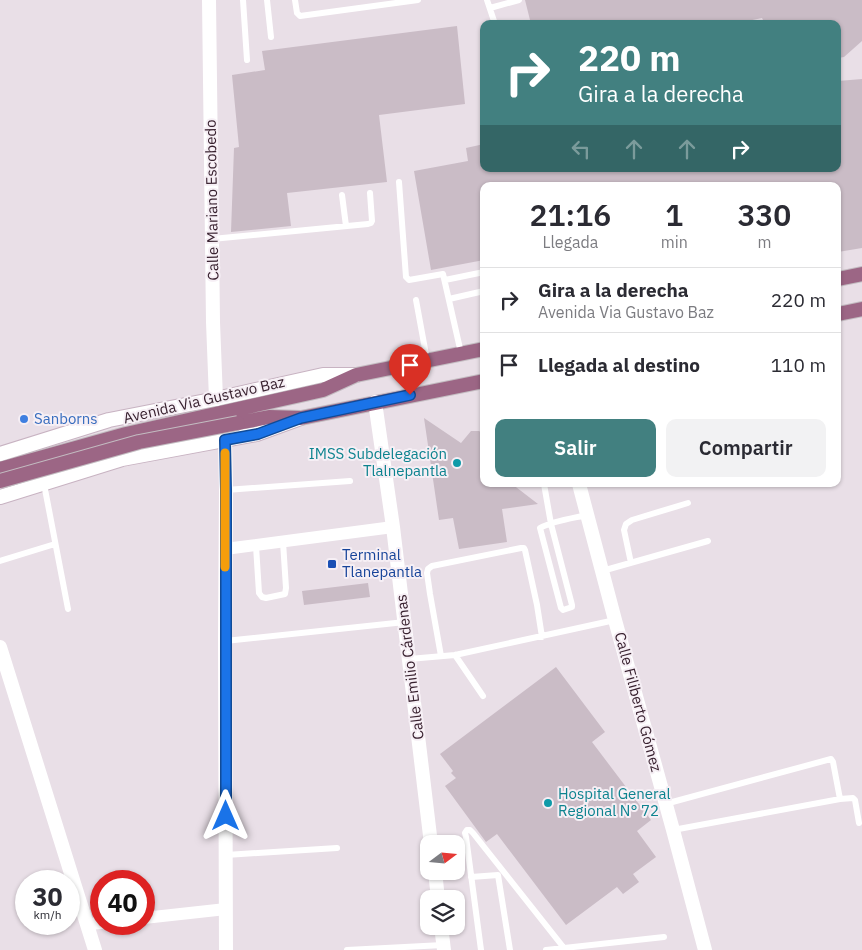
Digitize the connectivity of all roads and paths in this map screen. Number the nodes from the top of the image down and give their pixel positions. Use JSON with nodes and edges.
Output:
{"nodes":[{"id":1,"x":210,"y":0,"type":"edge"},
{"id":2,"x":243,"y":0,"type":"edge"},
{"id":3,"x":267,"y":0,"type":"edge"},
{"id":4,"x":295,"y":0,"type":"edge"},
{"id":5,"x":418,"y":0,"type":"edge"},
{"id":6,"x":488,"y":0,"type":"edge"},
{"id":7,"x":519,"y":0,"type":"edge"},
{"id":8,"x":490,"y":8,"type":"junction"},
{"id":9,"x":494,"y":20,"type":"edge"},
{"id":10,"x":271,"y":38,"type":"dead end"},
{"id":11,"x":247,"y":60,"type":"dead end"},
{"id":12,"x":399,"y":182,"type":"dead end"},
{"id":13,"x":370,"y":194,"type":"dead end"},
{"id":14,"x":342,"y":195,"type":"dead end"},
{"id":15,"x":346,"y":226,"type":"junction"},
{"id":16,"x":212,"y":240,"type":"junction"},
{"id":17,"x":480,"y":273,"type":"edge"},
{"id":18,"x":862,"y":274,"type":"edge"},
{"id":19,"x":841,"y":278,"type":"edge"},
{"id":20,"x":445,"y":280,"type":"junction"},
{"id":21,"x":480,"y":292,"type":"edge"},
{"id":22,"x":449,"y":299,"type":"junction"},
{"id":23,"x":416,"y":300,"type":"dead end"},
{"id":24,"x":862,"y":309,"type":"edge"},
{"id":25,"x":841,"y":313,"type":"edge"},
{"id":26,"x":480,"y":349,"type":"edge"},
{"id":27,"x":461,"y":353,"type":"junction"},
{"id":28,"x":427,"y":360,"type":"junction"},
{"id":29,"x":356,"y":375,"type":"junction"},
{"id":30,"x":480,"y":382,"type":"edge"},
{"id":31,"x":216,"y":399,"type":"junction"},
{"id":32,"x":375,"y":402,"type":"junction"},
{"id":33,"x":236,"y":416,"type":"junction"},
{"id":34,"x":301,"y":418,"type":"junction"},
{"id":35,"x":225,"y":440,"type":"junction"},
{"id":36,"x":2,"y":454,"type":"edge"},
{"id":37,"x":0,"y":469,"type":"edge"},
{"id":38,"x":0,"y":480,"type":"edge"},
{"id":39,"x":350,"y":481,"type":"dead end"},
{"id":40,"x":44,"y":484,"type":"junction"},
{"id":41,"x":545,"y":487,"type":"edge"},
{"id":42,"x":580,"y":487,"type":"edge"},
{"id":43,"x":226,"y":490,"type":"junction"},
{"id":44,"x":6,"y":496,"type":"edge"},
{"id":45,"x":688,"y":503,"type":"dead end"},
{"id":46,"x":588,"y":515,"type":"junction"},
{"id":47,"x":551,"y":524,"type":"junction"},
{"id":48,"x":393,"y":527,"type":"junction"},
{"id":49,"x":708,"y":541,"type":"dead end"},
{"id":50,"x":283,"y":542,"type":"junction"},
{"id":51,"x":55,"y":544,"type":"junction"},
{"id":52,"x":256,"y":546,"type":"junction"},
{"id":53,"x":225,"y":549,"type":"junction"},
{"id":54,"x":0,"y":561,"type":"edge"},
{"id":55,"x":631,"y":563,"type":"junction"},
{"id":56,"x":602,"y":571,"type":"junction"},
{"id":57,"x":68,"y":609,"type":"dead end"},
{"id":58,"x":615,"y":620,"type":"junction"},
{"id":59,"x":404,"y":622,"type":"junction"},
{"id":60,"x":542,"y":637,"type":"junction"},
{"id":61,"x":225,"y":641,"type":"junction"},
{"id":62,"x":0,"y":647,"type":"edge"},
{"id":63,"x":455,"y":655,"type":"junction"},
{"id":64,"x":441,"y":656,"type":"junction"},
{"id":65,"x":409,"y":660,"type":"junction"},
{"id":66,"x":483,"y":696,"type":"dead end"},
{"id":67,"x":840,"y":799,"type":"junction"},
{"id":68,"x":665,"y":804,"type":"junction"},
{"id":69,"x":859,"y":823,"type":"dead end"},
{"id":70,"x":673,"y":830,"type":"junction"},
{"id":71,"x":430,"y":835,"type":"edge"},
{"id":72,"x":336,"y":848,"type":"dead end"},
{"id":73,"x":226,"y":855,"type":"junction"},
{"id":74,"x":496,"y":862,"type":"junction"},
{"id":75,"x":498,"y":875,"type":"junction"},
{"id":76,"x":471,"y":877,"type":"junction"},
{"id":77,"x":226,"y":908,"type":"junction"},
{"id":78,"x":90,"y":911,"type":"edge"},
{"id":79,"x":155,"y":917,"type":"edge"},
{"id":80,"x":94,"y":935,"type":"edge"},
{"id":81,"x":442,"y":935,"type":"edge"},
{"id":82,"x":664,"y":937,"type":"dead end"},
{"id":83,"x":444,"y":948,"type":"edge"},
{"id":84,"x":564,"y":948,"type":"junction"},
{"id":85,"x":95,"y":950,"type":"edge"},
{"id":86,"x":226,"y":950,"type":"edge"},
{"id":87,"x":347,"y":950,"type":"edge"},
{"id":88,"x":481,"y":950,"type":"edge"},
{"id":89,"x":510,"y":950,"type":"edge"},
{"id":90,"x":546,"y":950,"type":"edge"},
{"id":91,"x":705,"y":950,"type":"edge"}],
"edges":[{"from":1,"to":16,"type":"street","name":"Calle Mariano Escobedo"},
{"from":2,"to":11,"type":"lane"},
{"from":3,"to":10,"type":"lane"},
{"from":4,"to":5,"type":"lane"},
{"from":6,"to":8,"type":"lane"},
{"from":7,"to":8,"type":"lane"},
{"from":8,"to":9,"type":"lane"},
{"from":12,"to":20,"type":"lane"},
{"from":13,"to":15,"type":"lane"},
{"from":14,"to":15,"type":"lane"},
{"from":15,"to":16,"type":"lane"},
{"from":16,"to":31,"type":"street","name":"Calle Mariano Escobedo"},
{"from":17,"to":20,"type":"lane"},
{"from":18,"to":19,"type":"main road"},
{"from":20,"to":22,"type":"lane"},
{"from":21,"to":22,"type":"lane"},
{"from":22,"to":27,"type":"lane"},
{"from":23,"to":28,"type":"lane"},
{"from":24,"to":25,"type":"main road"},
{"from":26,"to":27,"type":"main road","name":"Avenida Via Gustavo Baz"},
{"from":27,"to":28,"type":"main road","name":"Avenida Via Gustavo Baz"},
{"from":28,"to":29,"type":"main road","name":"Avenida Via Gustavo Baz"},
{"from":29,"to":31,"type":"street","name":"Avenida Via Gustavo Baz"},
{"from":29,"to":33,"type":"main road","name":"Avenida Via Gustavo Baz"},
{"from":30,"to":32,"type":"main road","name":"Avenida Via Gustavo Baz"},
{"from":31,"to":36,"type":"street","name":"Avenida Via Gustavo Baz"},
{"from":32,"to":34,"type":"main road","name":"Avenida Via Gustavo Baz"},
{"from":32,"to":48,"type":"street","name":"Calle Emilio Cárdenas"},
{"from":33,"to":34,"type":"main road","name":"Avenida Via Gustavo Baz"},
{"from":33,"to":37,"type":"main road","name":"Avenida Via Gustavo Baz"},
{"from":33,"to":38,"type":"main road","name":"Avenida Via Gustavo Baz","bridge":true},
{"from":34,"to":35,"type":"street","name":"Avenida Via Gustavo Baz"},
{"from":35,"to":40,"type":"street","name":"Avenida Via Gustavo Baz"},
{"from":35,"to":43,"type":"street"},
{"from":38,"to":44,"type":"street"},
{"from":39,"to":43,"type":"lane"},
{"from":40,"to":44,"type":"street","name":"Avenida Via Gustavo Baz"},
{"from":40,"to":51,"type":"lane"},
{"from":41,"to":47,"type":"lane"},
{"from":42,"to":46,"type":"street","name":"Calle Filiberto Gómez"},
{"from":43,"to":53,"type":"street"},
{"from":45,"to":55,"type":"lane"},
{"from":46,"to":47,"type":"lane"},
{"from":46,"to":56,"type":"street","name":"Calle Filiberto Gómez"},
{"from":47,"to":47,"type":"lane"},
{"from":48,"to":50,"type":"street"},
{"from":48,"to":59,"type":"street","name":"Calle Emilio Cárdenas"},
{"from":49,"to":55,"type":"lane"},
{"from":50,"to":52,"type":"street"},
{"from":50,"to":52,"type":"lane"},
{"from":51,"to":54,"type":"lane"},
{"from":51,"to":57,"type":"lane"},
{"from":52,"to":53,"type":"street"},
{"from":53,"to":61,"type":"street"},
{"from":55,"to":56,"type":"lane"},
{"from":56,"to":58,"type":"street","name":"Calle Filiberto Gómez"},
{"from":58,"to":60,"type":"lane"},
{"from":58,"to":68,"type":"street","name":"Calle Filiberto Gómez"},
{"from":59,"to":61,"type":"lane"},
{"from":59,"to":65,"type":"street","name":"Calle Emilio Cárdenas"},
{"from":60,"to":63,"type":"lane"},
{"from":60,"to":64,"type":"lane"},
{"from":61,"to":73,"type":"street"},
{"from":62,"to":78,"type":"street"},
{"from":63,"to":64,"type":"lane"},
{"from":63,"to":66,"type":"lane"},
{"from":64,"to":65,"type":"lane"},
{"from":65,"to":71,"type":"street","name":"Calle Emilio Cárdenas"},
{"from":67,"to":68,"type":"lane"},
{"from":67,"to":69,"type":"lane"},
{"from":67,"to":70,"type":"lane"},
{"from":68,"to":70,"type":"street","name":"Calle Filiberto Gómez"},
{"from":70,"to":91,"type":"street","name":"Calle Filiberto Gómez"},
{"from":72,"to":73,"type":"lane"},
{"from":73,"to":77,"type":"street"},
{"from":74,"to":75,"type":"lane"},
{"from":74,"to":76,"type":"lane"},
{"from":74,"to":84,"type":"lane"},
{"from":75,"to":76,"type":"lane"},
{"from":75,"to":89,"type":"lane"},
{"from":76,"to":88,"type":"lane"},
{"from":77,"to":79,"type":"street"},
{"from":77,"to":86,"type":"street"},
{"from":80,"to":85,"type":"street"},
{"from":81,"to":83,"type":"street"},
{"from":82,"to":84,"type":"lane"},
{"from":83,"to":87,"type":"lane"},
{"from":84,"to":90,"type":"lane"}]}
